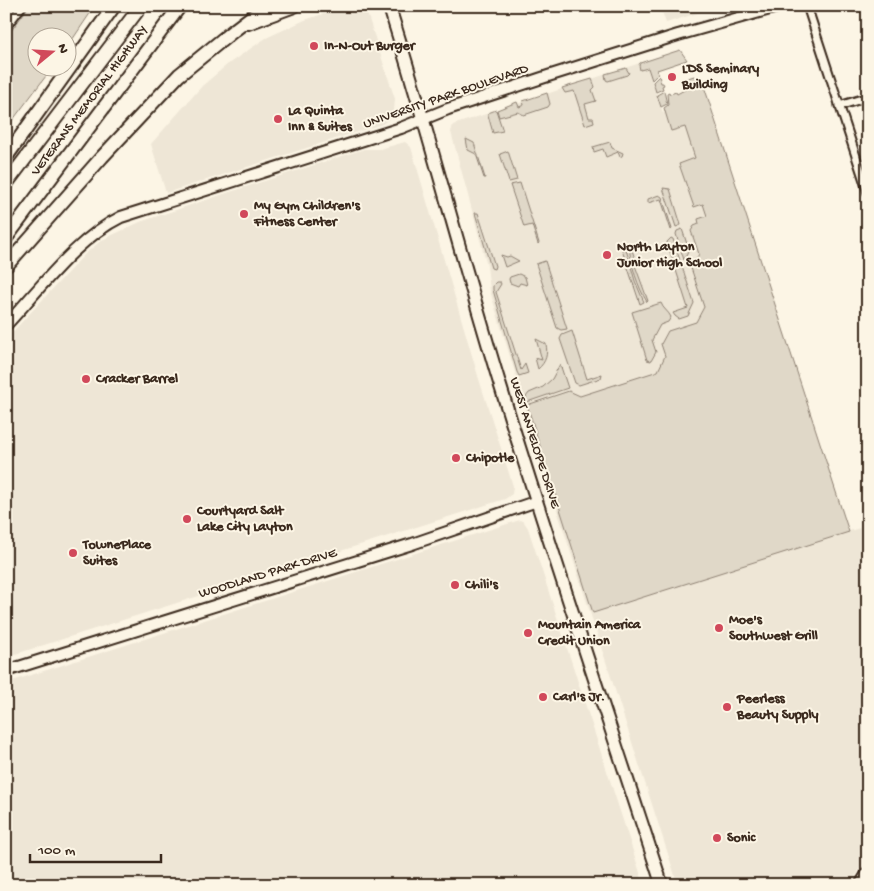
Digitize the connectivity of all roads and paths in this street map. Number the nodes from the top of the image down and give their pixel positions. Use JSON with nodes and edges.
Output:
{"nodes":[{"id":1,"x":22,"y":6,"type":"edge"},
{"id":2,"x":114,"y":6,"type":"edge"},
{"id":3,"x":141,"y":6,"type":"edge"},
{"id":4,"x":180,"y":6,"type":"edge"},
{"id":5,"x":266,"y":6,"type":"edge"},
{"id":6,"x":294,"y":6,"type":"edge"},
{"id":7,"x":390,"y":6,"type":"edge"},
{"id":8,"x":781,"y":6,"type":"edge"},
{"id":9,"x":807,"y":6,"type":"edge"},
{"id":10,"x":241,"y":26,"type":"junction"},
{"id":11,"x":6,"y":28,"type":"edge"},
{"id":12,"x":868,"y":97,"type":"edge"},
{"id":13,"x":839,"y":106,"type":"junction"},
{"id":14,"x":424,"y":118,"type":"junction"},
{"id":15,"x":6,"y":157,"type":"edge"},
{"id":16,"x":6,"y":184,"type":"edge"},
{"id":17,"x":868,"y":193,"type":"edge"},
{"id":18,"x":6,"y":238,"type":"edge"},
{"id":19,"x":6,"y":266,"type":"edge"},
{"id":20,"x":6,"y":325,"type":"edge"},
{"id":21,"x":537,"y":501,"type":"junction"},
{"id":22,"x":6,"y":670,"type":"edge"},
{"id":23,"x":868,"y":872,"type":"edge"},
{"id":24,"x":662,"y":885,"type":"edge"},
{"id":25,"x":860,"y":885,"type":"edge"}],
"edges":[{"from":1,"to":11,"type":"street"},
{"from":2,"to":15,"type":"highway"},
{"from":3,"to":16,"type":"highway","name":"VETERANS MEMORIAL HIGHWAY"},
{"from":4,"to":18,"type":"highway","name":"VETERANS MEMORIAL HIGHWAY"},
{"from":5,"to":10,"type":"highway"},
{"from":6,"to":10,"type":"highway"},
{"from":7,"to":14,"type":"main road","name":"WEST ANTELOPE DRIVE"},
{"from":8,"to":14,"type":"street","name":"UNIVERSITY PARK BOULEVARD"},
{"from":9,"to":13,"type":"street"},
{"from":10,"to":19,"type":"highway"},
{"from":12,"to":13,"type":"street"},
{"from":13,"to":17,"type":"street"},
{"from":14,"to":20,"type":"street","name":"UNIVERSITY PARK BOULEVARD"},
{"from":14,"to":21,"type":"main road","name":"WEST ANTELOPE DRIVE"},
{"from":21,"to":22,"type":"street","name":"WOODLAND PARK DRIVE"},
{"from":21,"to":24,"type":"main road","name":"WEST ANTELOPE DRIVE"},
{"from":23,"to":25,"type":"street"}]}
